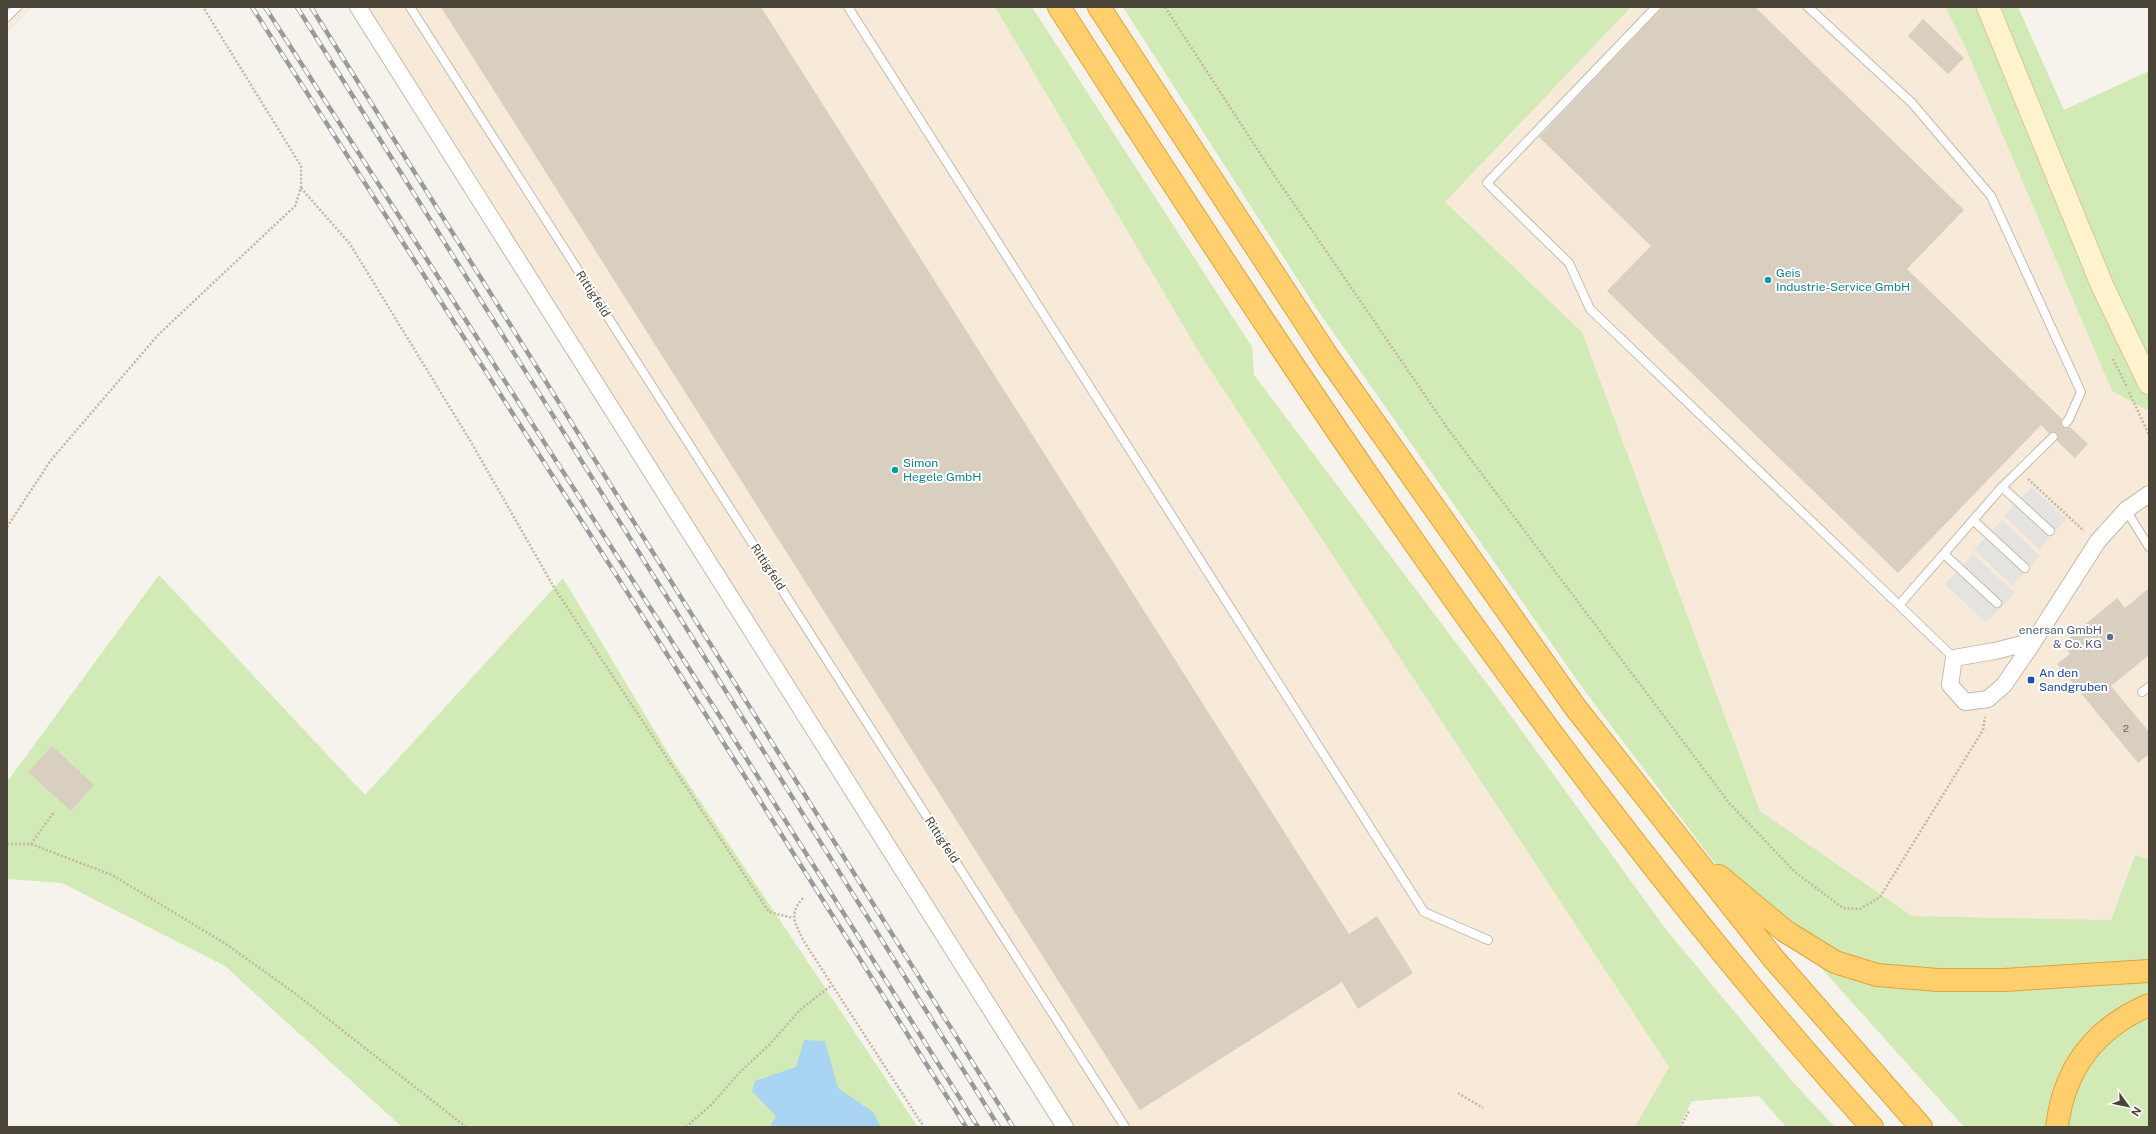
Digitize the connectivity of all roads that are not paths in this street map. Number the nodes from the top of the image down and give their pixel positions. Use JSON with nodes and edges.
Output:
{"nodes":[{"id":1,"x":17,"y":7,"type":"edge"},
{"id":2,"x":358,"y":7,"type":"edge"},
{"id":3,"x":410,"y":7,"type":"edge"},
{"id":4,"x":848,"y":7,"type":"edge"},
{"id":5,"x":1059,"y":7,"type":"edge"},
{"id":6,"x":1099,"y":7,"type":"edge"},
{"id":7,"x":1656,"y":7,"type":"edge"},
{"id":8,"x":1808,"y":7,"type":"edge"},
{"id":9,"x":1988,"y":7,"type":"edge"},
{"id":10,"x":7,"y":17,"type":"edge"},
{"id":11,"x":2149,"y":383,"type":"edge"},
{"id":12,"x":2066,"y":423,"type":"dead end"},
{"id":13,"x":2053,"y":437,"type":"dead end"},
{"id":14,"x":2002,"y":487,"type":"junction"},
{"id":15,"x":2149,"y":494,"type":"edge"},
{"id":16,"x":2126,"y":510,"type":"junction"},
{"id":17,"x":1973,"y":520,"type":"junction"},
{"id":18,"x":2050,"y":531,"type":"dead end"},
{"id":19,"x":2149,"y":547,"type":"edge"},
{"id":20,"x":1944,"y":554,"type":"junction"},
{"id":21,"x":2025,"y":568,"type":"dead end"},
{"id":22,"x":1997,"y":603,"type":"dead end"},
{"id":23,"x":1899,"y":605,"type":"junction"},
{"id":24,"x":2034,"y":641,"type":"junction"},
{"id":25,"x":1954,"y":658,"type":"junction"},
{"id":26,"x":1687,"y":850,"type":"junction"},
{"id":27,"x":1488,"y":940,"type":"dead end"},
{"id":28,"x":2149,"y":971,"type":"edge"},
{"id":29,"x":2149,"y":1005,"type":"edge"},
{"id":30,"x":1065,"y":1127,"type":"edge"},
{"id":31,"x":1125,"y":1127,"type":"edge"},
{"id":32,"x":1872,"y":1127,"type":"edge"},
{"id":33,"x":1921,"y":1127,"type":"edge"},
{"id":34,"x":2057,"y":1127,"type":"edge"}],
"edges":[{"from":1,"to":10,"type":"lane"},
{"from":2,"to":30,"type":"street"},
{"from":3,"to":31,"type":"lane","name":"Rittigfeld"},
{"from":4,"to":27,"type":"lane"},
{"from":5,"to":32,"type":"highway"},
{"from":6,"to":26,"type":"highway"},
{"from":7,"to":23,"type":"lane"},
{"from":8,"to":12,"type":"lane"},
{"from":9,"to":11,"type":"main road"},
{"from":13,"to":14,"type":"lane"},
{"from":14,"to":17,"type":"lane"},
{"from":14,"to":18,"type":"lane"},
{"from":15,"to":16,"type":"street"},
{"from":16,"to":19,"type":"lane"},
{"from":16,"to":24,"type":"street"},
{"from":17,"to":20,"type":"lane"},
{"from":17,"to":21,"type":"lane"},
{"from":20,"to":22,"type":"lane"},
{"from":20,"to":23,"type":"lane"},
{"from":23,"to":25,"type":"lane"},
{"from":24,"to":25,"type":"street"},
{"from":24,"to":25,"type":"street"},
{"from":26,"to":28,"type":"highway"},
{"from":26,"to":33,"type":"highway"},
{"from":29,"to":34,"type":"highway"}]}
